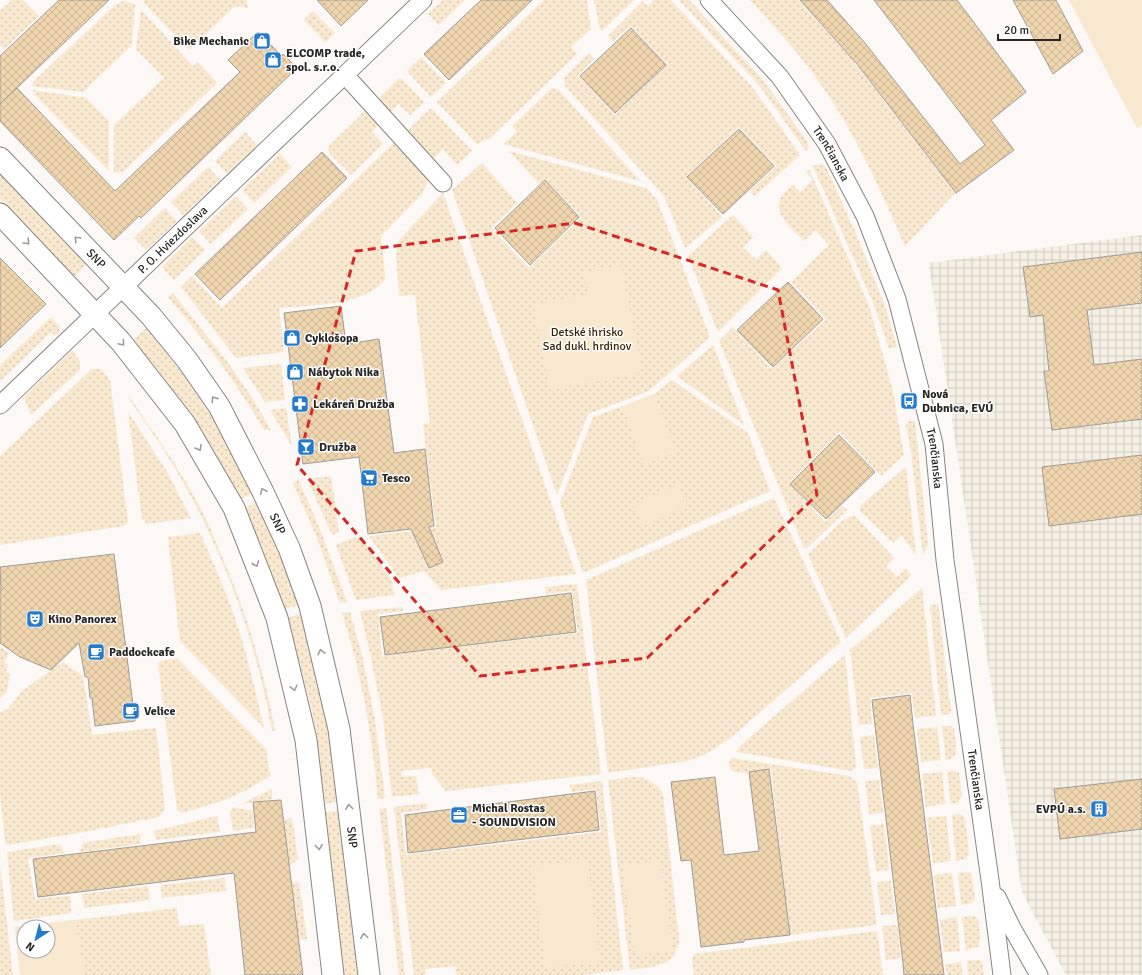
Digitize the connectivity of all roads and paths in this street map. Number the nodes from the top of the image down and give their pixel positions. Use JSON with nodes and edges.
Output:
{"nodes":[{"id":1,"x":423,"y":0,"type":"edge"},
{"id":2,"x":709,"y":0,"type":"edge"},
{"id":3,"x":345,"y":75,"type":"junction"},
{"id":4,"x":0,"y":158,"type":"edge"},
{"id":5,"x":443,"y":183,"type":"dead end"},
{"id":6,"x":0,"y":214,"type":"edge"},
{"id":7,"x":124,"y":287,"type":"junction"},
{"id":8,"x":95,"y":314,"type":"junction"},
{"id":9,"x":0,"y":405,"type":"edge"},
{"id":10,"x":990,"y":880,"type":"junction"},
{"id":11,"x":333,"y":975,"type":"edge"},
{"id":12,"x":369,"y":975,"type":"edge"},
{"id":13,"x":1002,"y":975,"type":"edge"},
{"id":14,"x":1039,"y":975,"type":"edge"}],
"edges":[{"from":1,"to":3,"type":"street","name":"P. O. Hviezdoslava"},
{"from":2,"to":10,"type":"street","name":"Trenčianska"},
{"from":3,"to":5,"type":"street"},
{"from":3,"to":7,"type":"street","name":"P. O. Hviezdoslava"},
{"from":7,"to":4,"type":"street","name":"SNP","one_way":true},
{"from":6,"to":8,"type":"street","one_way":true},
{"from":7,"to":8,"type":"street","name":"P. O. Hviezdoslava"},
{"from":12,"to":7,"type":"street","name":"SNP","one_way":true},
{"from":8,"to":9,"type":"street","name":"P. O. Hviezdoslava"},
{"from":8,"to":11,"type":"street","one_way":true},
{"from":10,"to":13,"type":"street","name":"Trenčianska"},
{"from":10,"to":14,"type":"street","name":"Trenčianska"}]}
